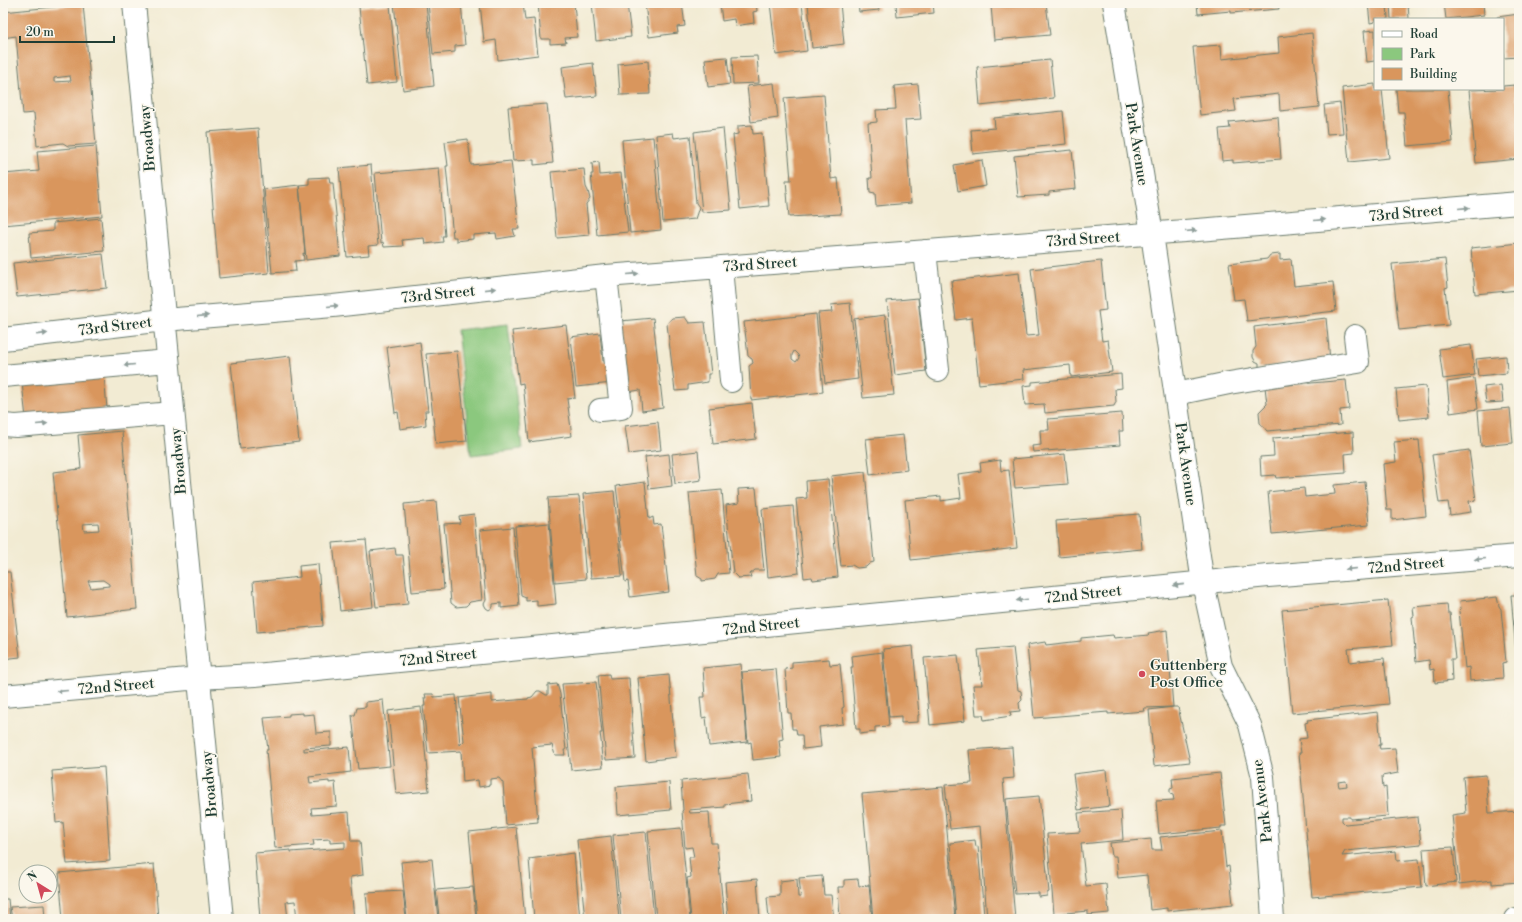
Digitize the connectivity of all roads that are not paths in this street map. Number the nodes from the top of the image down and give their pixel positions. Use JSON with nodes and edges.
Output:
{"nodes":[{"id":1,"x":134,"y":3,"type":"edge"},
{"id":2,"x":1114,"y":3,"type":"edge"},
{"id":3,"x":1519,"y":204,"type":"edge"},
{"id":4,"x":1152,"y":234,"type":"junction"},
{"id":5,"x":925,"y":251,"type":"junction"},
{"id":6,"x":721,"y":267,"type":"junction"},
{"id":7,"x":606,"y":276,"type":"junction"},
{"id":8,"x":164,"y":320,"type":"junction"},
{"id":9,"x":1355,"y":336,"type":"dead end"},
{"id":10,"x":3,"y":339,"type":"edge"},
{"id":11,"x":168,"y":361,"type":"junction"},
{"id":12,"x":938,"y":370,"type":"dead end"},
{"id":13,"x":3,"y":376,"type":"edge"},
{"id":14,"x":731,"y":381,"type":"dead end"},
{"id":15,"x":1176,"y":394,"type":"junction"},
{"id":16,"x":600,"y":410,"type":"dead end"},
{"id":17,"x":173,"y":413,"type":"junction"},
{"id":18,"x":3,"y":425,"type":"edge"},
{"id":19,"x":1519,"y":556,"type":"edge"},
{"id":20,"x":1203,"y":583,"type":"junction"},
{"id":21,"x":198,"y":678,"type":"junction"},
{"id":22,"x":3,"y":696,"type":"edge"},
{"id":23,"x":222,"y":919,"type":"edge"},
{"id":24,"x":1273,"y":919,"type":"edge"}],
"edges":[{"from":1,"to":8,"type":"street","name":"Broadway"},
{"from":2,"to":4,"type":"street","name":"Park Avenue"},
{"from":4,"to":3,"type":"street","name":"73rd Street","one_way":true},
{"from":4,"to":5,"type":"street","name":"73rd Street"},
{"from":4,"to":15,"type":"street","name":"Park Avenue"},
{"from":5,"to":6,"type":"street","name":"73rd Street"},
{"from":5,"to":12,"type":"street"},
{"from":7,"to":6,"type":"street","name":"73rd Street","one_way":true},
{"from":6,"to":14,"type":"street"},
{"from":8,"to":7,"type":"street","name":"73rd Street","one_way":true},
{"from":7,"to":16,"type":"street"},
{"from":10,"to":8,"type":"street","name":"73rd Street","one_way":true},
{"from":8,"to":11,"type":"street","name":"Broadway"},
{"from":9,"to":15,"type":"street"},
{"from":11,"to":13,"type":"street","one_way":true},
{"from":11,"to":17,"type":"street","name":"Broadway"},
{"from":15,"to":20,"type":"street","name":"Park Avenue"},
{"from":18,"to":17,"type":"street","one_way":true},
{"from":17,"to":21,"type":"street","name":"Broadway"},
{"from":19,"to":20,"type":"street","name":"72nd Street","one_way":true},
{"from":20,"to":21,"type":"street","name":"72nd Street","one_way":true},
{"from":20,"to":24,"type":"street","name":"Park Avenue"},
{"from":21,"to":22,"type":"street","name":"72nd Street","one_way":true},
{"from":21,"to":23,"type":"street","name":"Broadway"}]}
